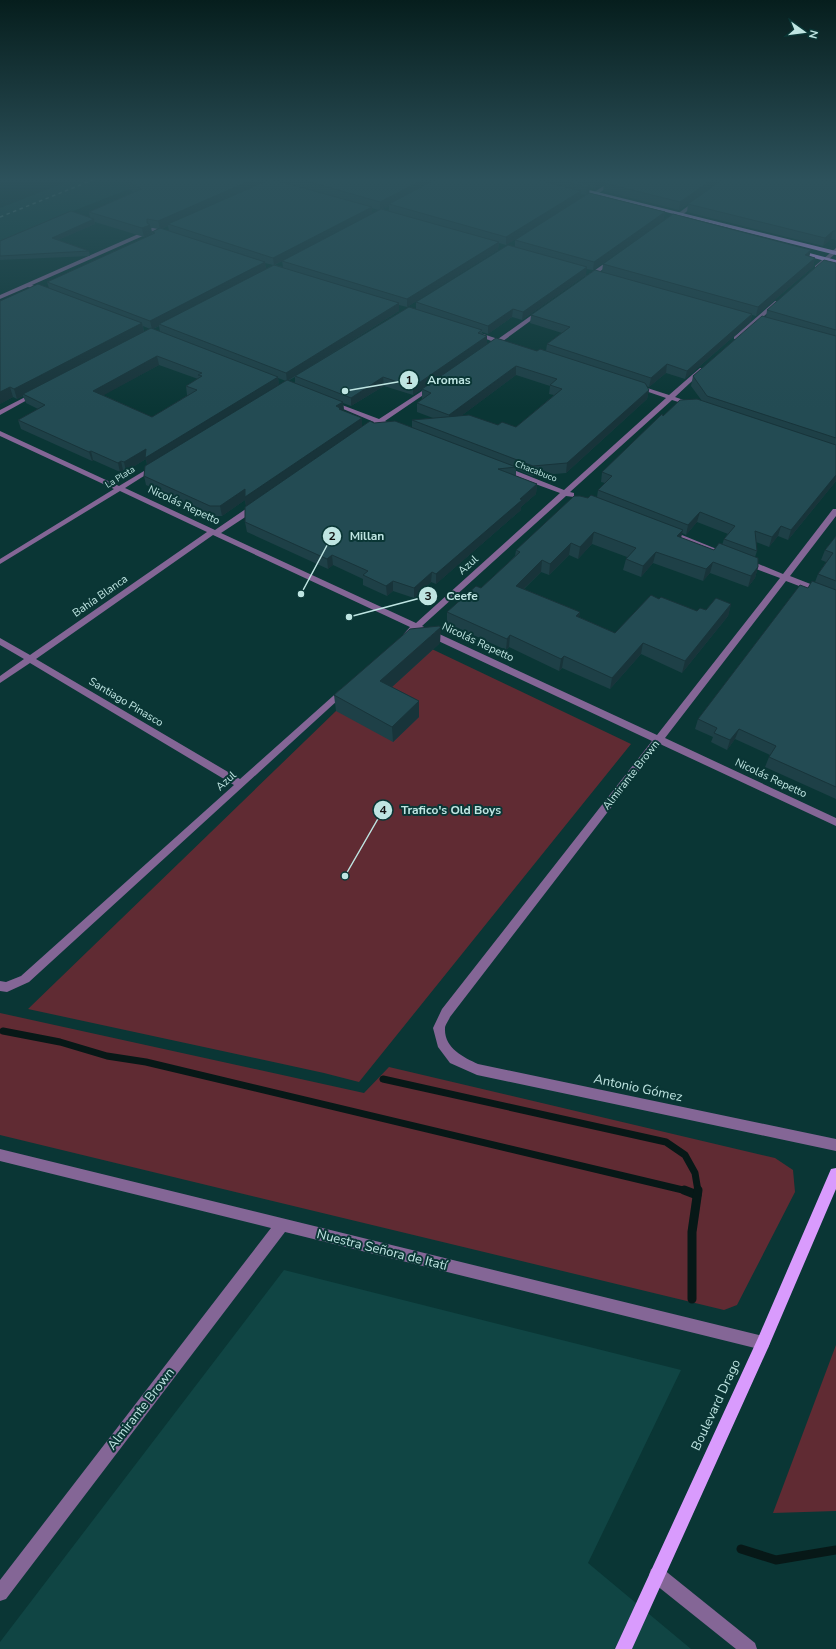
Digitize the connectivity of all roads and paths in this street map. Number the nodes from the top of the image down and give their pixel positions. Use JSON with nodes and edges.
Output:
{"nodes":[{"id":1,"x":96,"y":255,"type":"edge"},
{"id":2,"x":810,"y":255,"type":"edge"},
{"id":3,"x":831,"y":255,"type":"edge"},
{"id":4,"x":617,"y":258,"type":"edge"},
{"id":5,"x":826,"y":259,"type":"junction"},
{"id":6,"x":836,"y":262,"type":"edge"},
{"id":7,"x":586,"y":272,"type":"edge"},
{"id":8,"x":593,"y":274,"type":"junction"},
{"id":9,"x":808,"y":274,"type":"edge"},
{"id":10,"x":600,"y":276,"type":"edge"},
{"id":11,"x":580,"y":283,"type":"edge"},
{"id":12,"x":28,"y":285,"type":"junction"},
{"id":13,"x":51,"y":294,"type":"edge"},
{"id":14,"x":785,"y":295,"type":"edge"},
{"id":15,"x":0,"y":297,"type":"edge"},
{"id":16,"x":549,"y":306,"type":"edge"},
{"id":17,"x":749,"y":318,"type":"edge"},
{"id":18,"x":760,"y":321,"type":"junction"},
{"id":19,"x":468,"y":331,"type":"edge"},
{"id":20,"x":733,"y":341,"type":"edge"},
{"id":21,"x":498,"y":342,"type":"junction"},
{"id":22,"x":492,"y":346,"type":"edge"},
{"id":23,"x":514,"y":346,"type":"edge"},
{"id":24,"x":711,"y":362,"type":"edge"},
{"id":25,"x":440,"y":382,"type":"edge"},
{"id":26,"x":626,"y":383,"type":"edge"},
{"id":27,"x":41,"y":391,"type":"edge"},
{"id":28,"x":671,"y":398,"type":"junction"},
{"id":29,"x":323,"y":399,"type":"edge"},
{"id":30,"x":701,"y":408,"type":"edge"},
{"id":31,"x":0,"y":413,"type":"edge"},
{"id":32,"x":381,"y":422,"type":"junction"},
{"id":33,"x":371,"y":426,"type":"edge"},
{"id":34,"x":403,"y":431,"type":"edge"},
{"id":35,"x":0,"y":433,"type":"edge"},
{"id":36,"x":159,"y":464,"type":"edge"},
{"id":37,"x":500,"y":468,"type":"edge"},
{"id":38,"x":119,"y":488,"type":"junction"},
{"id":39,"x":566,"y":493,"type":"junction"},
{"id":40,"x":581,"y":499,"type":"edge"},
{"id":41,"x":261,"y":502,"type":"edge"},
{"id":42,"x":836,"y":511,"type":"edge"},
{"id":43,"x":661,"y":529,"type":"edge"},
{"id":44,"x":215,"y":533,"type":"junction"},
{"id":45,"x":726,"y":554,"type":"edge"},
{"id":46,"x":740,"y":560,"type":"edge"},
{"id":47,"x":0,"y":562,"type":"edge"},
{"id":48,"x":784,"y":577,"type":"junction"},
{"id":49,"x":836,"y":597,"type":"edge"},
{"id":50,"x":417,"y":626,"type":"junction"},
{"id":51,"x":0,"y":641,"type":"edge"},
{"id":52,"x":399,"y":642,"type":"edge"},
{"id":53,"x":30,"y":659,"type":"junction"},
{"id":54,"x":0,"y":680,"type":"edge"},
{"id":55,"x":352,"y":684,"type":"edge"},
{"id":56,"x":658,"y":739,"type":"junction"},
{"id":57,"x":240,"y":784,"type":"junction"},
{"id":58,"x":836,"y":822,"type":"edge"},
{"id":59,"x":4,"y":986,"type":"edge"},
{"id":60,"x":442,"y":1043,"type":"joint"},
{"id":61,"x":836,"y":1145,"type":"edge"},
{"id":62,"x":0,"y":1155,"type":"edge"},
{"id":63,"x":836,"y":1174,"type":"edge"},
{"id":64,"x":282,"y":1225,"type":"junction"},
{"id":65,"x":763,"y":1343,"type":"junction"},
{"id":66,"x":657,"y":1575,"type":"junction"},
{"id":67,"x":0,"y":1593,"type":"edge"},
{"id":68,"x":623,"y":1649,"type":"edge"},
{"id":69,"x":749,"y":1649,"type":"edge"}],
"edges":[{"from":1,"to":12,"type":"street"},
{"from":2,"to":5,"type":"main road"},
{"from":3,"to":5,"type":"street"},
{"from":4,"to":8,"type":"street"},
{"from":5,"to":6,"type":"main road"},
{"from":5,"to":9,"type":"street"},
{"from":7,"to":8,"type":"street"},
{"from":8,"to":10,"type":"street"},
{"from":8,"to":11,"type":"street"},
{"from":12,"to":13,"type":"street"},
{"from":12,"to":15,"type":"street"},
{"from":14,"to":18,"type":"street"},
{"from":16,"to":21,"type":"street"},
{"from":17,"to":18,"type":"street"},
{"from":18,"to":20,"type":"street"},
{"from":19,"to":21,"type":"street"},
{"from":21,"to":22,"type":"street"},
{"from":21,"to":23,"type":"street"},
{"from":24,"to":28,"type":"street","name":"Azul"},
{"from":25,"to":32,"type":"street"},
{"from":26,"to":28,"type":"street"},
{"from":27,"to":31,"type":"street"},
{"from":28,"to":30,"type":"street"},
{"from":28,"to":39,"type":"street","name":"Azul"},
{"from":29,"to":32,"type":"street"},
{"from":32,"to":33,"type":"street"},
{"from":32,"to":34,"type":"street"},
{"from":35,"to":38,"type":"street","name":"Nicolás Repetto"},
{"from":36,"to":38,"type":"street","name":"La Plata"},
{"from":37,"to":39,"type":"street","name":"Chacabuco"},
{"from":38,"to":44,"type":"street","name":"Nicolás Repetto"},
{"from":38,"to":47,"type":"street","name":"La Plata"},
{"from":39,"to":40,"type":"street","name":"Chacabuco"},
{"from":39,"to":50,"type":"street","name":"Azul"},
{"from":41,"to":44,"type":"street","name":"Bahía Blanca"},
{"from":42,"to":48,"type":"street","name":"Almirante Brown"},
{"from":43,"to":45,"type":"street"},
{"from":44,"to":50,"type":"street","name":"Nicolás Repetto"},
{"from":44,"to":53,"type":"street","name":"Bahía Blanca"},
{"from":46,"to":48,"type":"street"},
{"from":48,"to":49,"type":"street"},
{"from":48,"to":56,"type":"street","name":"Almirante Brown"},
{"from":50,"to":52,"type":"street","name":"Azul"},
{"from":50,"to":56,"type":"street","name":"Nicolás Repetto"},
{"from":51,"to":53,"type":"street","name":"Santiago Pinasco"},
{"from":53,"to":54,"type":"street","name":"Bahía Blanca"},
{"from":53,"to":57,"type":"street","name":"Santiago Pinasco"},
{"from":55,"to":57,"type":"street","name":"Azul"},
{"from":56,"to":58,"type":"street","name":"Nicolás Repetto"},
{"from":56,"to":60,"type":"street","name":"Almirante Brown"},
{"from":57,"to":59,"type":"street","name":"Azul"},
{"from":60,"to":61,"type":"street","name":"Antonio Gómez"},
{"from":62,"to":64,"type":"street","name":"Nuestra Señora de Itatí"},
{"from":63,"to":65,"type":"main road","name":"Boulevard Drago"},
{"from":64,"to":65,"type":"street","name":"Nuestra Señora de Itatí"},
{"from":64,"to":67,"type":"street","name":"Almirante Brown"},
{"from":65,"to":66,"type":"main road","name":"Boulevard Drago"},
{"from":66,"to":68,"type":"main road","name":"Boulevard Drago"},
{"from":66,"to":69,"type":"street"}]}
